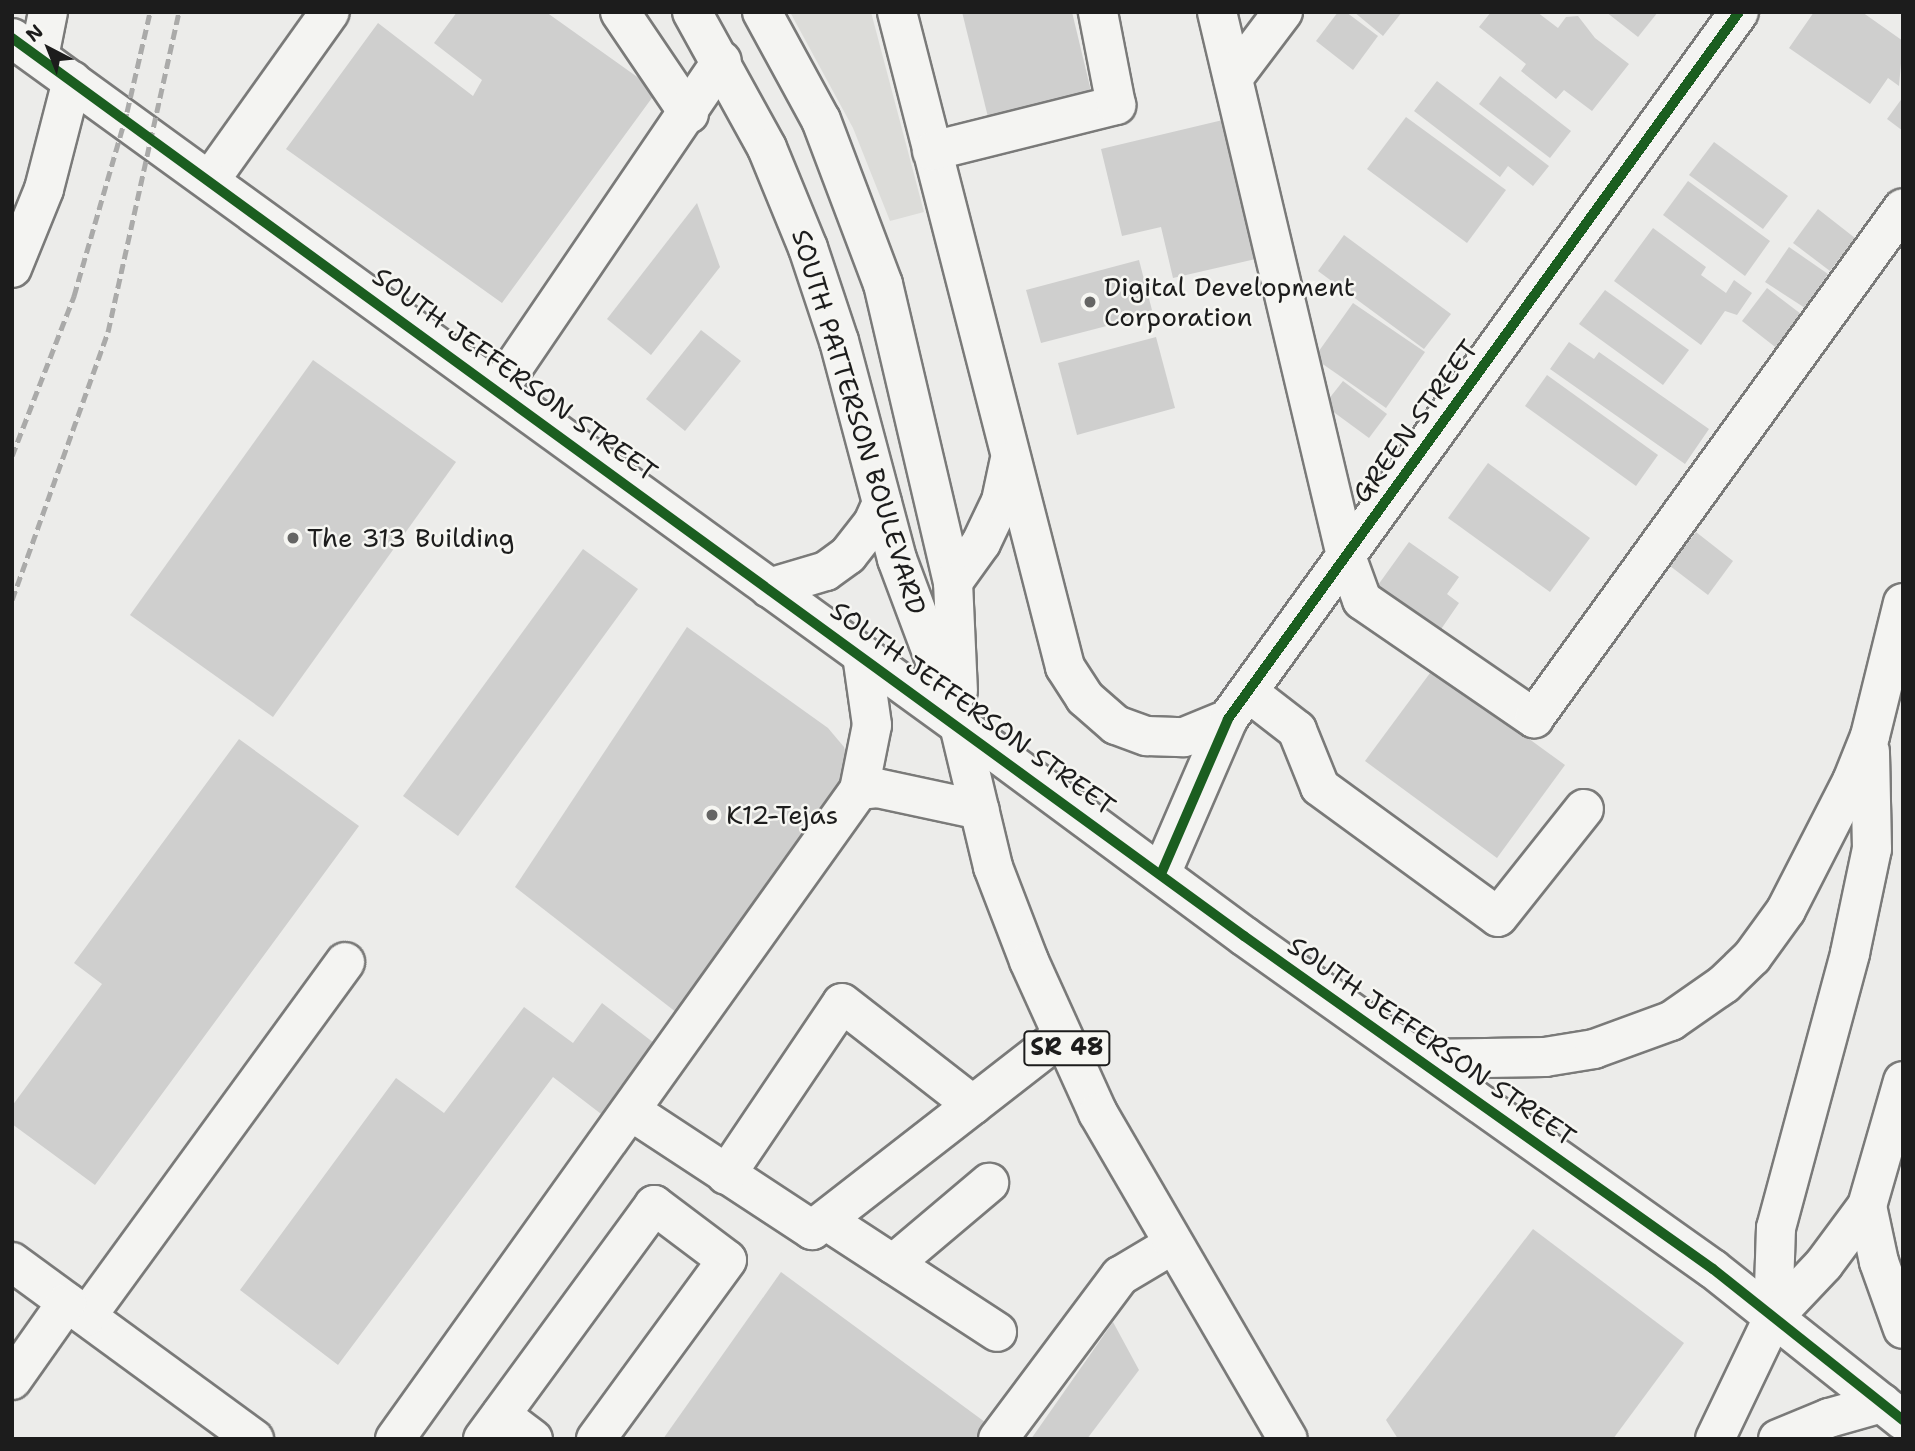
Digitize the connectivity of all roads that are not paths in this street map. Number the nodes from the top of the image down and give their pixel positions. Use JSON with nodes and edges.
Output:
{"nodes":[{"id":1,"x":48,"y":12,"type":"edge"},
{"id":2,"x":330,"y":12,"type":"edge"},
{"id":3,"x":620,"y":12,"type":"edge"},
{"id":4,"x":692,"y":12,"type":"edge"},
{"id":5,"x":762,"y":12,"type":"edge"},
{"id":6,"x":897,"y":12,"type":"edge"},
{"id":7,"x":1098,"y":12,"type":"edge"},
{"id":8,"x":1217,"y":12,"type":"edge"},
{"id":9,"x":1283,"y":12,"type":"edge"},
{"id":10,"x":1739,"y":12,"type":"edge"},
{"id":11,"x":25,"y":48,"type":"edge"},
{"id":12,"x":722,"y":61,"type":"junction"},
{"id":13,"x":1233,"y":78,"type":"junction"},
{"id":14,"x":72,"y":81,"type":"junction"},
{"id":15,"x":689,"y":114,"type":"junction"},
{"id":16,"x":932,"y":151,"type":"junction"},
{"id":17,"x":210,"y":180,"type":"junction"},
{"id":18,"x":1903,"y":208,"type":"edge"},
{"id":19,"x":12,"y":268,"type":"edge"},
{"id":20,"x":498,"y":390,"type":"junction"},
{"id":21,"x":1010,"y":460,"type":"junction"},
{"id":22,"x":882,"y":503,"type":"junction"},
{"id":23,"x":1346,"y":556,"type":"junction"},
{"id":24,"x":953,"y":582,"type":"junction"},
{"id":25,"x":769,"y":587,"type":"junction"},
{"id":26,"x":1903,"y":603,"type":"edge"},
{"id":27,"x":862,"y":655,"type":"junction"},
{"id":28,"x":1238,"y":705,"type":"junction"},
{"id":29,"x":959,"y":725,"type":"junction"},
{"id":30,"x":1870,"y":736,"type":"junction"},
{"id":31,"x":859,"y":790,"type":"junction"},
{"id":32,"x":1584,"y":809,"type":"dead end"},
{"id":33,"x":979,"y":810,"type":"junction"},
{"id":34,"x":1161,"y":874,"type":"junction"},
{"id":35,"x":345,"y":962,"type":"dead end"},
{"id":36,"x":1061,"y":1036,"type":"junction"},
{"id":37,"x":1418,"y":1059,"type":"junction"},
{"id":38,"x":1903,"y":1081,"type":"edge"},
{"id":39,"x":973,"y":1105,"type":"junction"},
{"id":40,"x":631,"y":1111,"type":"junction"},
{"id":41,"x":726,"y":1175,"type":"junction"},
{"id":42,"x":989,"y":1183,"type":"dead end"},
{"id":43,"x":1867,"y":1206,"type":"junction"},
{"id":44,"x":827,"y":1221,"type":"junction"},
{"id":45,"x":1172,"y":1245,"type":"junction"},
{"id":46,"x":12,"y":1262,"type":"edge"},
{"id":47,"x":893,"y":1265,"type":"junction"},
{"id":48,"x":77,"y":1309,"type":"junction"},
{"id":49,"x":1773,"y":1318,"type":"junction"},
{"id":50,"x":1903,"y":1329,"type":"edge"},
{"id":51,"x":997,"y":1332,"type":"dead end"},
{"id":52,"x":12,"y":1380,"type":"edge"},
{"id":53,"x":1892,"y":1412,"type":"edge"},
{"id":54,"x":492,"y":1427,"type":"edge"},
{"id":55,"x":254,"y":1439,"type":"edge"},
{"id":56,"x":395,"y":1439,"type":"edge"},
{"id":57,"x":533,"y":1439,"type":"edge"},
{"id":58,"x":596,"y":1439,"type":"edge"},
{"id":59,"x":998,"y":1439,"type":"edge"},
{"id":60,"x":1287,"y":1439,"type":"edge"},
{"id":61,"x":1715,"y":1439,"type":"edge"},
{"id":62,"x":1778,"y":1439,"type":"edge"}],
"edges":[{"from":1,"to":11,"type":"main road"},
{"from":2,"to":17,"type":"main road"},
{"from":3,"to":15,"type":"main road"},
{"from":4,"to":12,"type":"main road","name":"SOUTH PATTERSON BOULEVARD"},
{"from":5,"to":24,"type":"main road","name":"SOUTH PATTERSON BOULEVARD"},
{"from":6,"to":16,"type":"main road"},
{"from":7,"to":16,"type":"main road"},
{"from":8,"to":13,"type":"main road"},
{"from":9,"to":13,"type":"main road"},
{"from":10,"to":23,"type":"main road","name":"GREEN STREET"},
{"from":11,"to":14,"type":"main road","name":"SOUTH JEFFERSON STREET"},
{"from":12,"to":15,"type":"main road"},
{"from":12,"to":22,"type":"main road","name":"SOUTH PATTERSON BOULEVARD"},
{"from":13,"to":23,"type":"main road"},
{"from":14,"to":17,"type":"main road","name":"SOUTH JEFFERSON STREET"},
{"from":14,"to":19,"type":"main road"},
{"from":15,"to":20,"type":"main road"},
{"from":16,"to":21,"type":"main road"},
{"from":17,"to":20,"type":"main road","name":"SOUTH JEFFERSON STREET"},
{"from":18,"to":23,"type":"main road"},
{"from":20,"to":25,"type":"main road","name":"SOUTH JEFFERSON STREET"},
{"from":21,"to":24,"type":"main road"},
{"from":21,"to":28,"type":"main road"},
{"from":22,"to":25,"type":"main road"},
{"from":22,"to":29,"type":"main road","name":"SOUTH PATTERSON BOULEVARD"},
{"from":23,"to":28,"type":"main road","name":"GREEN STREET"},
{"from":24,"to":29,"type":"main road","name":"SOUTH PATTERSON BOULEVARD"},
{"from":25,"to":27,"type":"main road","name":"SOUTH JEFFERSON STREET"},
{"from":26,"to":30,"type":"main road"},
{"from":27,"to":29,"type":"main road","name":"SOUTH JEFFERSON STREET"},
{"from":27,"to":31,"type":"main road"},
{"from":28,"to":32,"type":"main road"},
{"from":28,"to":34,"type":"main road","name":"GREEN STREET"},
{"from":29,"to":33,"type":"main road","name":"SOUTH PATTERSON BOULEVARD","number":"SR 48"},
{"from":29,"to":34,"type":"main road","name":"SOUTH JEFFERSON STREET"},
{"from":30,"to":37,"type":"main road"},
{"from":30,"to":49,"type":"main road"},
{"from":31,"to":33,"type":"main road"},
{"from":31,"to":40,"type":"main road"},
{"from":33,"to":36,"type":"main road","name":"SOUTH PATTERSON BOULEVARD","number":"SR 48"},
{"from":34,"to":37,"type":"main road","name":"SOUTH JEFFERSON STREET"},
{"from":35,"to":48,"type":"main road"},
{"from":36,"to":39,"type":"main road"},
{"from":36,"to":45,"type":"main road","name":"SOUTH PATTERSON BOULEVARD","number":"SR 48"},
{"from":37,"to":49,"type":"main road","name":"SOUTH JEFFERSON STREET"},
{"from":38,"to":43,"type":"main road"},
{"from":39,"to":41,"type":"main road"},
{"from":39,"to":44,"type":"main road"},
{"from":40,"to":41,"type":"main road"},
{"from":40,"to":56,"type":"main road"},
{"from":41,"to":44,"type":"main road"},
{"from":42,"to":47,"type":"main road"},
{"from":43,"to":49,"type":"main road"},
{"from":43,"to":50,"type":"main road"},
{"from":44,"to":47,"type":"main road"},
{"from":45,"to":59,"type":"main road"},
{"from":45,"to":60,"type":"main road","name":"SOUTH PATTERSON BOULEVARD","number":"SR 48"},
{"from":46,"to":48,"type":"main road"},
{"from":47,"to":51,"type":"main road"},
{"from":48,"to":52,"type":"main road"},
{"from":48,"to":55,"type":"main road"},
{"from":49,"to":53,"type":"main road","name":"SOUTH JEFFERSON STREET"},
{"from":49,"to":61,"type":"main road"},
{"from":53,"to":62,"type":"main road"},
{"from":54,"to":57,"type":"main road"},
{"from":54,"to":58,"type":"main road"}]}
